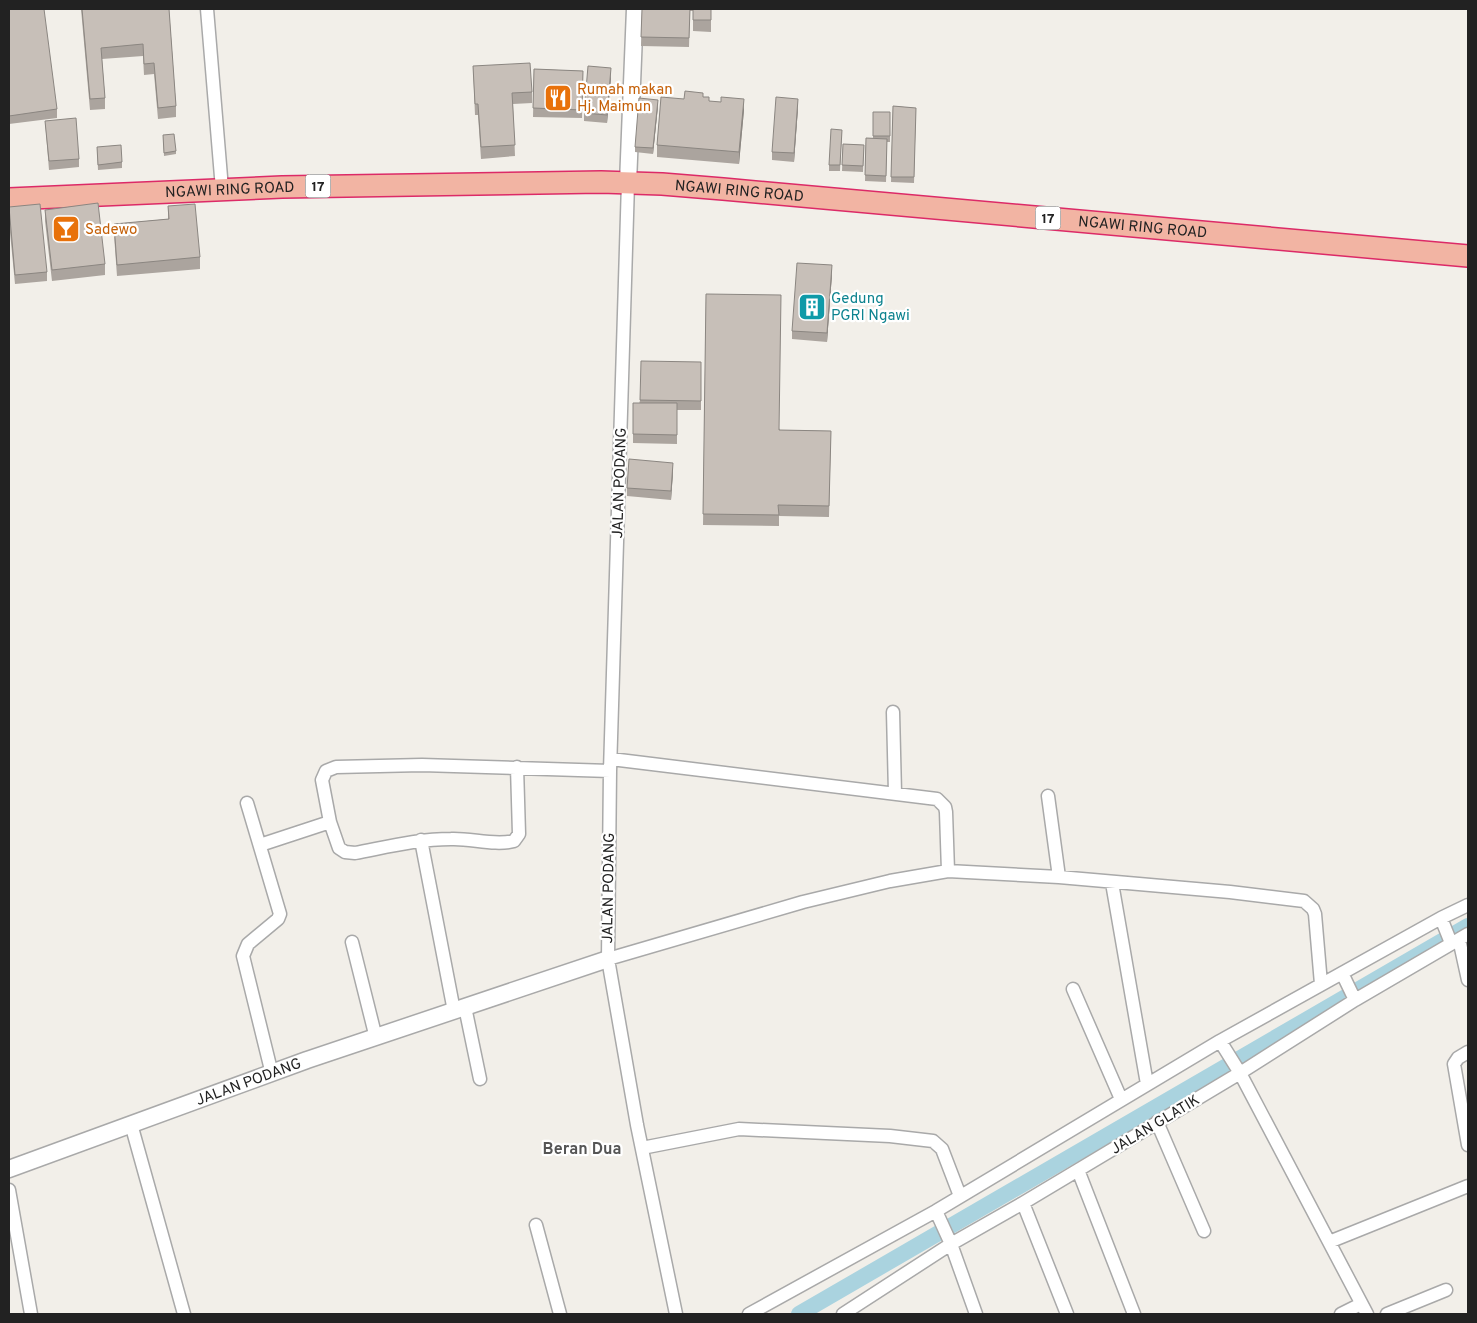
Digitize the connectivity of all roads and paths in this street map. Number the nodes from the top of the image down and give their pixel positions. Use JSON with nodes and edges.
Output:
{"nodes":[{"id":1,"x":207,"y":9,"type":"edge"},
{"id":2,"x":635,"y":9,"type":"edge"},
{"id":3,"x":628,"y":183,"type":"junction"},
{"id":4,"x":222,"y":189,"type":"junction"},
{"id":5,"x":9,"y":199,"type":"edge"},
{"id":6,"x":1468,"y":256,"type":"edge"},
{"id":7,"x":893,"y":712,"type":"dead end"},
{"id":8,"x":611,"y":765,"type":"junction"},
{"id":9,"x":517,"y":767,"type":"junction"},
{"id":10,"x":895,"y":794,"type":"junction"},
{"id":11,"x":1048,"y":796,"type":"dead end"},
{"id":12,"x":247,"y":803,"type":"dead end"},
{"id":13,"x":330,"y":822,"type":"junction"},
{"id":14,"x":421,"y":840,"type":"junction"},
{"id":15,"x":260,"y":845,"type":"junction"},
{"id":16,"x":948,"y":871,"type":"junction"},
{"id":17,"x":1059,"y":877,"type":"junction"},
{"id":18,"x":1112,"y":883,"type":"junction"},
{"id":19,"x":1468,"y":905,"type":"edge"},
{"id":20,"x":1442,"y":922,"type":"junction"},
{"id":21,"x":1457,"y":939,"type":"edge"},
{"id":22,"x":352,"y":942,"type":"dead end"},
{"id":23,"x":608,"y":959,"type":"junction"},
{"id":24,"x":1344,"y":978,"type":"junction"},
{"id":25,"x":1468,"y":980,"type":"edge"},
{"id":26,"x":1321,"y":984,"type":"junction"},
{"id":27,"x":1073,"y":989,"type":"dead end"},
{"id":28,"x":1354,"y":998,"type":"junction"},
{"id":29,"x":460,"y":1009,"type":"junction"},
{"id":30,"x":376,"y":1038,"type":"junction"},
{"id":31,"x":1220,"y":1041,"type":"junction"},
{"id":32,"x":1468,"y":1052,"type":"edge"},
{"id":33,"x":1238,"y":1070,"type":"junction"},
{"id":34,"x":272,"y":1074,"type":"junction"},
{"id":35,"x":480,"y":1079,"type":"dead end"},
{"id":36,"x":1147,"y":1084,"type":"junction"},
{"id":37,"x":1121,"y":1099,"type":"junction"},
{"id":38,"x":1158,"y":1122,"type":"junction"},
{"id":39,"x":131,"y":1124,"type":"junction"},
{"id":40,"x":1468,"y":1145,"type":"edge"},
{"id":41,"x":642,"y":1148,"type":"junction"},
{"id":42,"x":9,"y":1169,"type":"edge"},
{"id":43,"x":1078,"y":1170,"type":"junction"},
{"id":44,"x":1468,"y":1186,"type":"edge"},
{"id":45,"x":9,"y":1190,"type":"edge"},
{"id":46,"x":960,"y":1196,"type":"junction"},
{"id":47,"x":1023,"y":1204,"type":"junction"},
{"id":48,"x":938,"y":1216,"type":"junction"},
{"id":49,"x":536,"y":1225,"type":"dead end"},
{"id":50,"x":1204,"y":1231,"type":"dead end"},
{"id":51,"x":949,"y":1240,"type":"junction"},
{"id":52,"x":1329,"y":1242,"type":"junction"},
{"id":53,"x":1446,"y":1290,"type":"dead end"},
{"id":54,"x":1364,"y":1309,"type":"edge"},
{"id":55,"x":757,"y":1312,"type":"edge"},
{"id":56,"x":31,"y":1314,"type":"edge"},
{"id":57,"x":184,"y":1314,"type":"edge"},
{"id":58,"x":560,"y":1314,"type":"edge"},
{"id":59,"x":676,"y":1314,"type":"edge"},
{"id":60,"x":843,"y":1314,"type":"edge"},
{"id":61,"x":976,"y":1314,"type":"edge"},
{"id":62,"x":1067,"y":1314,"type":"edge"},
{"id":63,"x":1134,"y":1314,"type":"edge"},
{"id":64,"x":1341,"y":1314,"type":"edge"},
{"id":65,"x":1387,"y":1314,"type":"edge"}],
"edges":[{"from":1,"to":4,"type":"street"},
{"from":2,"to":3,"type":"street"},
{"from":3,"to":4,"type":"highway","name":"NGAWI RING ROAD","number":"17"},
{"from":3,"to":6,"type":"highway","name":"NGAWI RING ROAD","number":"17"},
{"from":3,"to":8,"type":"street","name":"JALAN PODANG"},
{"from":4,"to":5,"type":"highway","name":"NGAWI RING ROAD","number":"17"},
{"from":7,"to":10,"type":"street"},
{"from":8,"to":9,"type":"street"},
{"from":8,"to":10,"type":"street"},
{"from":8,"to":23,"type":"street","name":"JALAN PODANG"},
{"from":9,"to":13,"type":"street"},
{"from":9,"to":14,"type":"street"},
{"from":10,"to":16,"type":"street"},
{"from":11,"to":17,"type":"street"},
{"from":12,"to":15,"type":"street"},
{"from":13,"to":14,"type":"street"},
{"from":13,"to":15,"type":"street"},
{"from":14,"to":29,"type":"street"},
{"from":15,"to":34,"type":"street"},
{"from":16,"to":17,"type":"street"},
{"from":16,"to":23,"type":"street"},
{"from":17,"to":18,"type":"street"},
{"from":18,"to":26,"type":"street"},
{"from":18,"to":36,"type":"street"},
{"from":19,"to":20,"type":"street"},
{"from":20,"to":21,"type":"street"},
{"from":20,"to":24,"type":"street"},
{"from":21,"to":25,"type":"street"},
{"from":21,"to":28,"type":"street","name":"JALAN GLATIK"},
{"from":22,"to":30,"type":"street"},
{"from":23,"to":29,"type":"street","name":"JALAN PODANG"},
{"from":23,"to":41,"type":"street"},
{"from":24,"to":26,"type":"street"},
{"from":24,"to":28,"type":"street"},
{"from":26,"to":31,"type":"street"},
{"from":27,"to":37,"type":"street"},
{"from":28,"to":33,"type":"street","name":"JALAN GLATIK"},
{"from":29,"to":30,"type":"street","name":"JALAN PODANG"},
{"from":29,"to":35,"type":"street"},
{"from":30,"to":34,"type":"street","name":"JALAN PODANG"},
{"from":31,"to":33,"type":"street"},
{"from":31,"to":36,"type":"street"},
{"from":32,"to":40,"type":"street"},
{"from":33,"to":38,"type":"street","name":"JALAN GLATIK"},
{"from":33,"to":52,"type":"street"},
{"from":34,"to":39,"type":"street","name":"JALAN PODANG"},
{"from":36,"to":37,"type":"street"},
{"from":37,"to":46,"type":"street"},
{"from":38,"to":43,"type":"street","name":"JALAN GLATIK"},
{"from":38,"to":50,"type":"street"},
{"from":39,"to":42,"type":"street","name":"JALAN PODANG"},
{"from":39,"to":57,"type":"street"},
{"from":41,"to":46,"type":"street"},
{"from":41,"to":59,"type":"street"},
{"from":43,"to":47,"type":"street","name":"JALAN GLATIK"},
{"from":43,"to":63,"type":"street"},
{"from":44,"to":52,"type":"street"},
{"from":45,"to":56,"type":"street"},
{"from":46,"to":48,"type":"street"},
{"from":47,"to":51,"type":"street","name":"JALAN GLATIK"},
{"from":47,"to":62,"type":"street"},
{"from":48,"to":51,"type":"street"},
{"from":48,"to":55,"type":"street"},
{"from":49,"to":58,"type":"street"},
{"from":51,"to":60,"type":"street","name":"JALAN GLATIK"},
{"from":51,"to":61,"type":"street"},
{"from":52,"to":54,"type":"street"},
{"from":53,"to":65,"type":"street"},
{"from":54,"to":64,"type":"street"}]}
